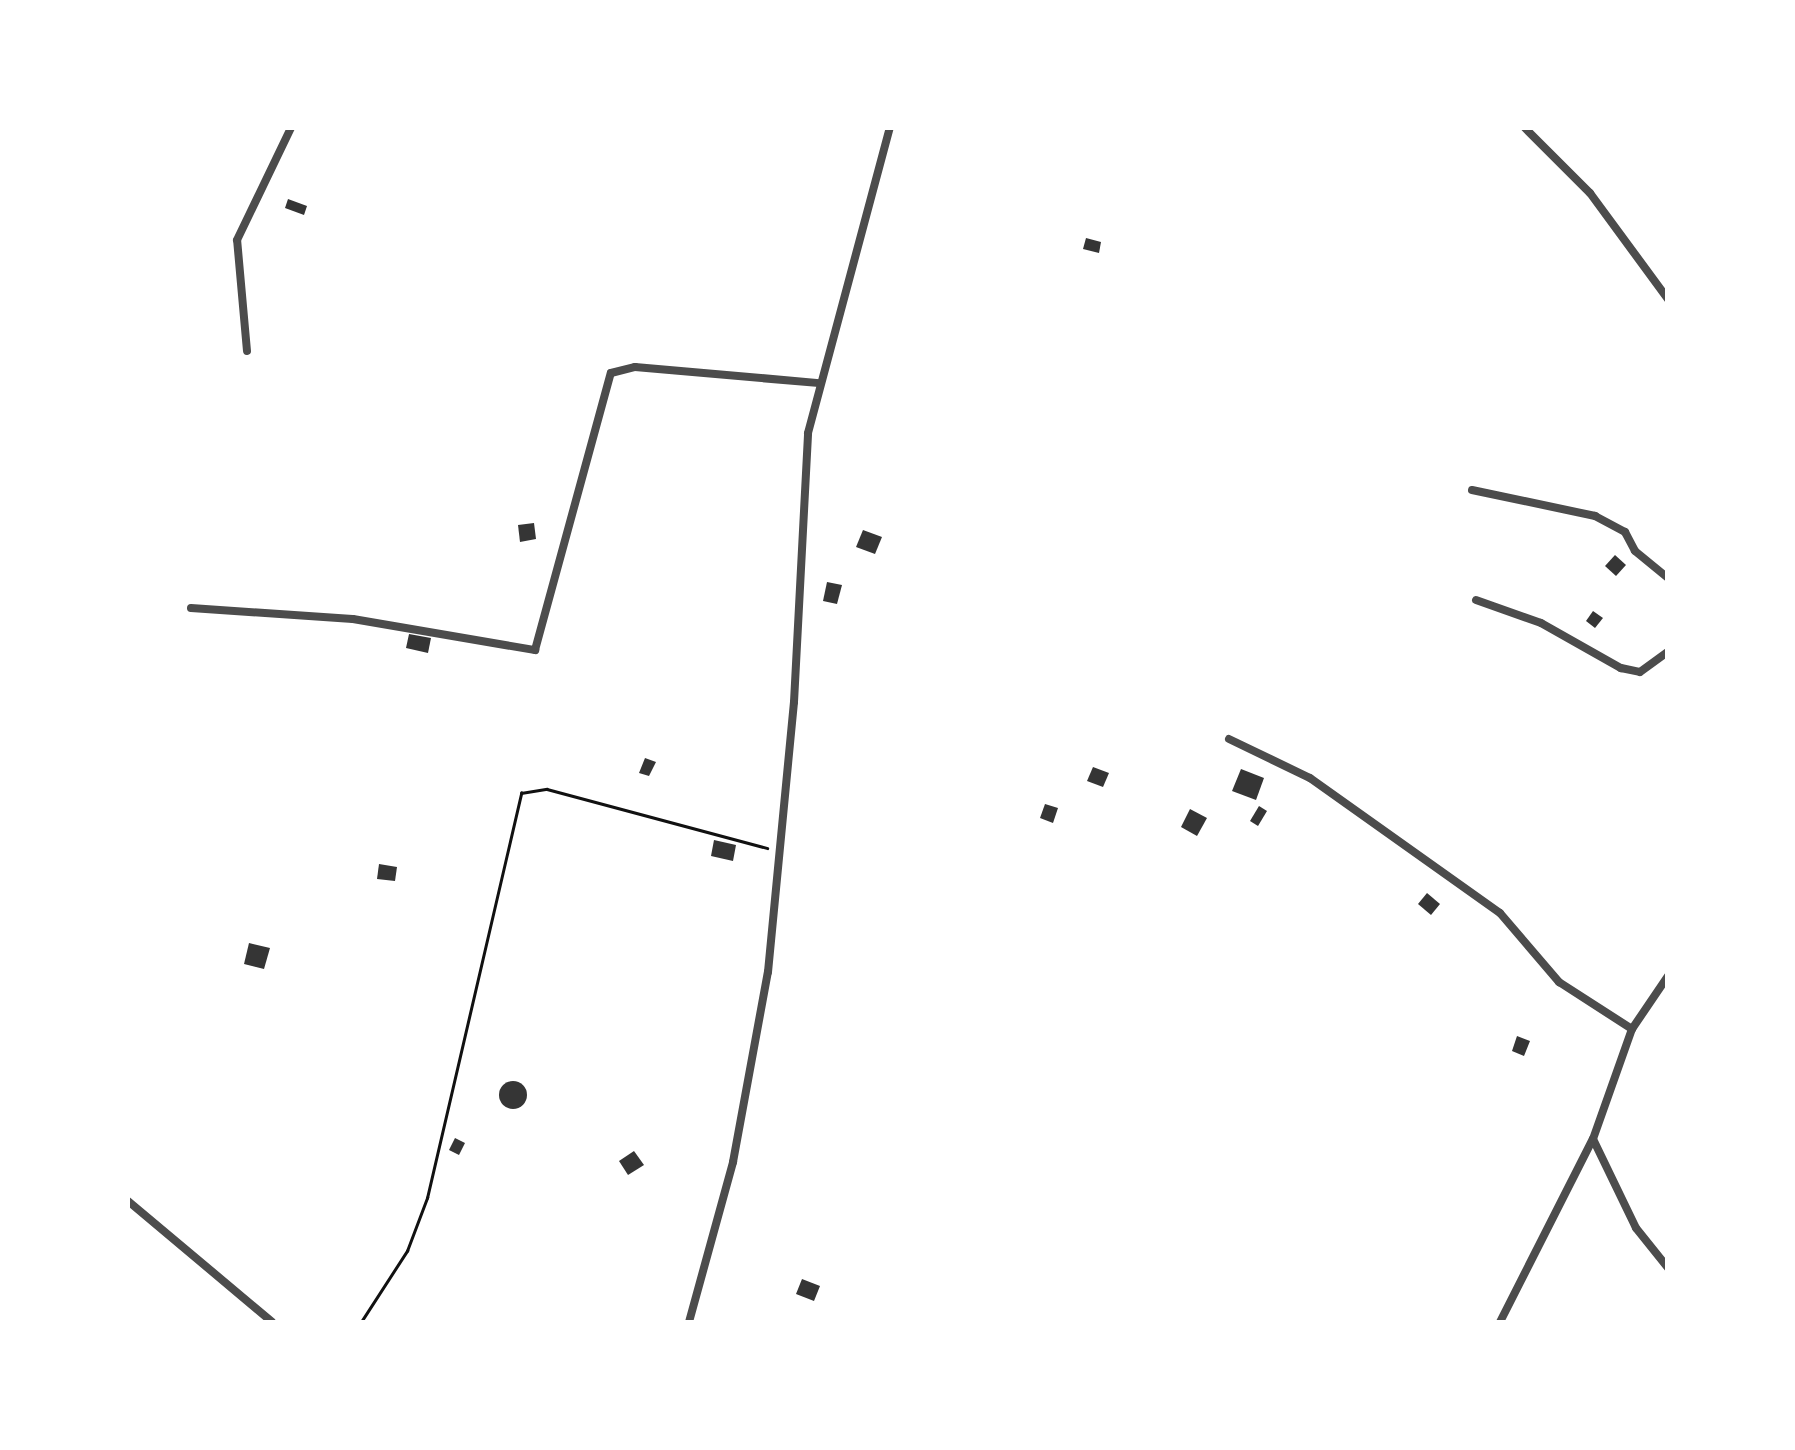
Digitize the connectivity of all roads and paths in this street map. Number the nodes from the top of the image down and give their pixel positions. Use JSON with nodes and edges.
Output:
{"nodes":[{"id":1,"x":291,"y":128,"type":"edge"},
{"id":2,"x":890,"y":128,"type":"edge"},
{"id":3,"x":1525,"y":128,"type":"edge"},
{"id":4,"x":1668,"y":299,"type":"edge"},
{"id":5,"x":247,"y":351,"type":"dead end"},
{"id":6,"x":819,"y":383,"type":"junction"},
{"id":7,"x":1472,"y":490,"type":"dead end"},
{"id":8,"x":1668,"y":578,"type":"edge"},
{"id":9,"x":1476,"y":600,"type":"dead end"},
{"id":10,"x":191,"y":608,"type":"dead end"},
{"id":11,"x":1668,"y":652,"type":"edge"},
{"id":12,"x":1228,"y":739,"type":"dead end"},
{"id":13,"x":780,"y":851,"type":"junction"},
{"id":14,"x":1668,"y":976,"type":"edge"},
{"id":15,"x":1632,"y":1029,"type":"junction"},
{"id":16,"x":1593,"y":1139,"type":"junction"},
{"id":17,"x":128,"y":1201,"type":"edge"},
{"id":18,"x":1668,"y":1268,"type":"edge"},
{"id":19,"x":272,"y":1322,"type":"edge"},
{"id":20,"x":361,"y":1322,"type":"edge"},
{"id":21,"x":690,"y":1322,"type":"edge"},
{"id":22,"x":1500,"y":1322,"type":"edge"}],
"edges":[{"from":1,"to":5,"type":"street"},
{"from":2,"to":6,"type":"street"},
{"from":3,"to":4,"type":"street"},
{"from":6,"to":10,"type":"street"},
{"from":6,"to":13,"type":"street"},
{"from":7,"to":8,"type":"street"},
{"from":9,"to":11,"type":"street"},
{"from":12,"to":15,"type":"street"},
{"from":13,"to":20,"type":"path"},
{"from":13,"to":21,"type":"street"},
{"from":14,"to":15,"type":"street"},
{"from":15,"to":16,"type":"street"},
{"from":16,"to":18,"type":"street"},
{"from":16,"to":22,"type":"street"},
{"from":17,"to":19,"type":"street"}]}
